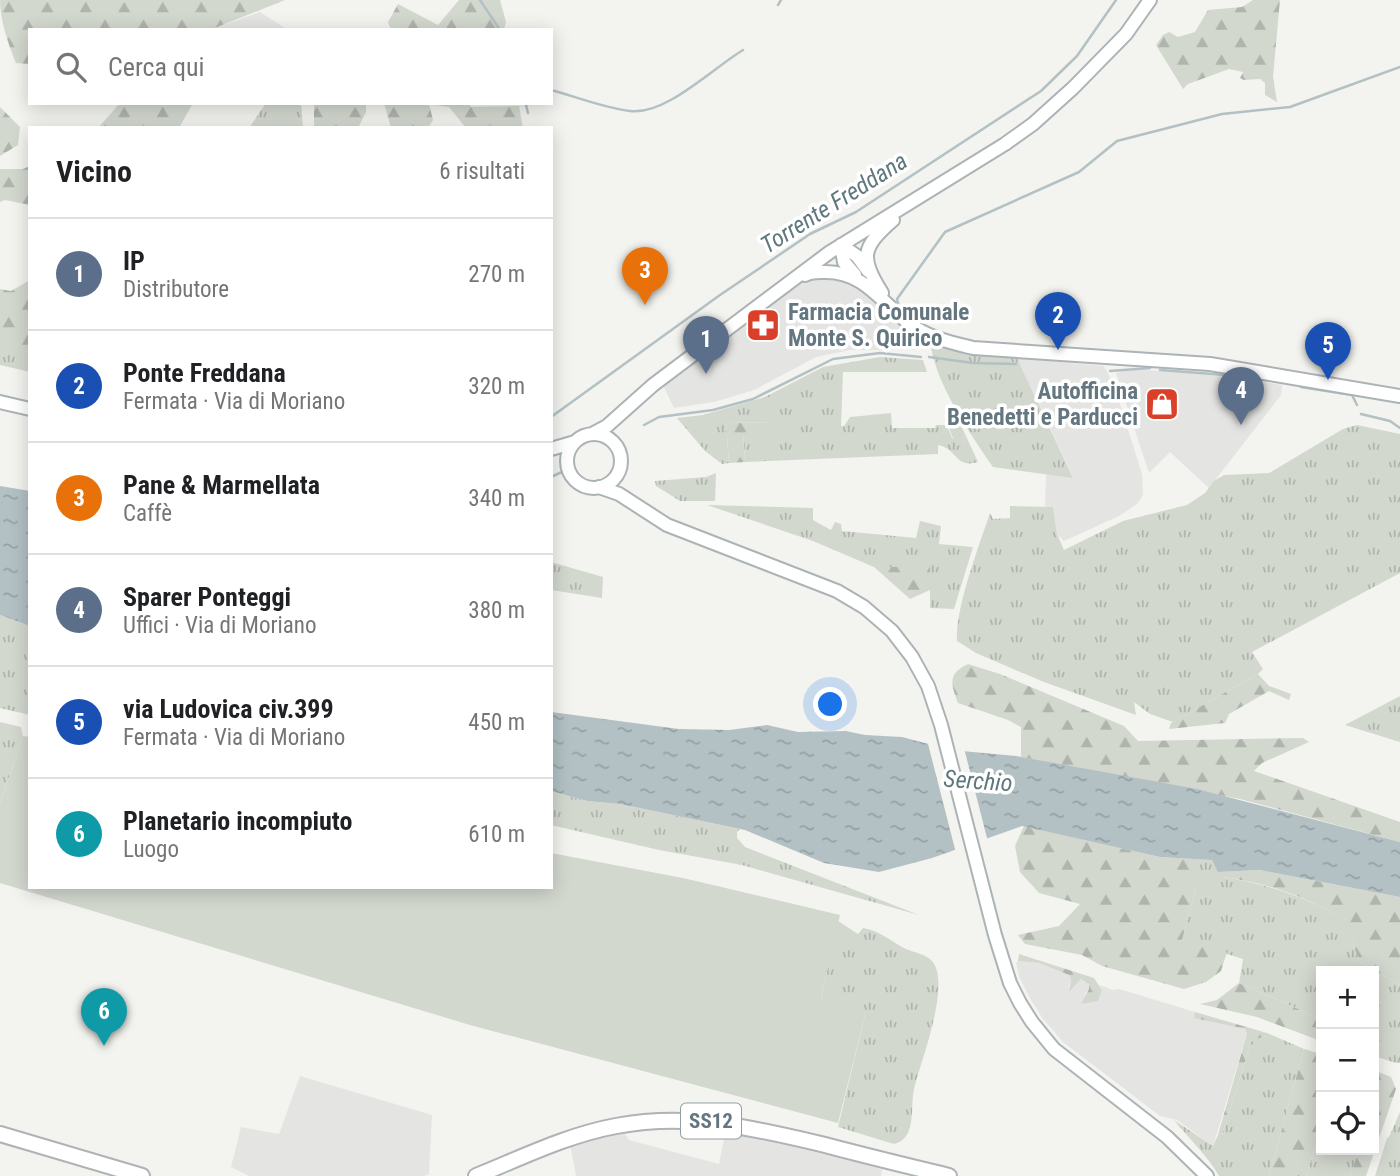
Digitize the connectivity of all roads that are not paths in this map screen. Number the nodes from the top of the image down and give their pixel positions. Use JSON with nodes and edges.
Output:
{"nodes":[{"id":1,"x":1150,"y":0,"type":"edge"},
{"id":2,"x":921,"y":195,"type":"junction"},
{"id":3,"x":841,"y":245,"type":"junction"},
{"id":4,"x":866,"y":276,"type":"junction"},
{"id":5,"x":786,"y":284,"type":"junction"},
{"id":6,"x":1400,"y":396,"type":"edge"},
{"id":7,"x":0,"y":402,"type":"edge"},
{"id":8,"x":630,"y":406,"type":"junction"},
{"id":9,"x":28,"y":409,"type":"edge"},
{"id":10,"x":592,"y":434,"type":"junction"},
{"id":11,"x":575,"y":442,"type":"junction"},
{"id":12,"x":553,"y":448,"type":"edge"},
{"id":13,"x":618,"y":448,"type":"junction"},
{"id":14,"x":553,"y":457,"type":"edge"},
{"id":15,"x":568,"y":467,"type":"junction"},
{"id":16,"x":620,"y":469,"type":"junction"},
{"id":17,"x":599,"y":487,"type":"junction"},
{"id":18,"x":640,"y":507,"type":"junction"},
{"id":19,"x":0,"y":1134,"type":"edge"},
{"id":20,"x":1202,"y":1172,"type":"edge"},
{"id":21,"x":142,"y":1176,"type":"edge"},
{"id":22,"x":476,"y":1176,"type":"edge"},
{"id":23,"x":949,"y":1176,"type":"edge"}],
"edges":[{"from":1,"to":2,"type":"main road"},
{"from":2,"to":3,"type":"main road"},
{"from":2,"to":4,"type":"main road"},
{"from":3,"to":4,"type":"main road"},
{"from":3,"to":5,"type":"main road"},
{"from":4,"to":5,"type":"main road"},
{"from":4,"to":6,"type":"main road"},
{"from":5,"to":8,"type":"main road"},
{"from":7,"to":9,"type":"main road"},
{"from":8,"to":10,"type":"main road"},
{"from":8,"to":13,"type":"main road"},
{"from":10,"to":11,"type":"main road"},
{"from":10,"to":13,"type":"main road"},
{"from":11,"to":12,"type":"main road"},
{"from":11,"to":15,"type":"main road"},
{"from":13,"to":16,"type":"main road"},
{"from":14,"to":15,"type":"main road"},
{"from":15,"to":17,"type":"main road"},
{"from":16,"to":17,"type":"main road"},
{"from":16,"to":18,"type":"main road"},
{"from":17,"to":18,"type":"main road"},
{"from":18,"to":20,"type":"main road"},
{"from":19,"to":21,"type":"main road"},
{"from":22,"to":23,"type":"main road","number":"SS12"}]}
